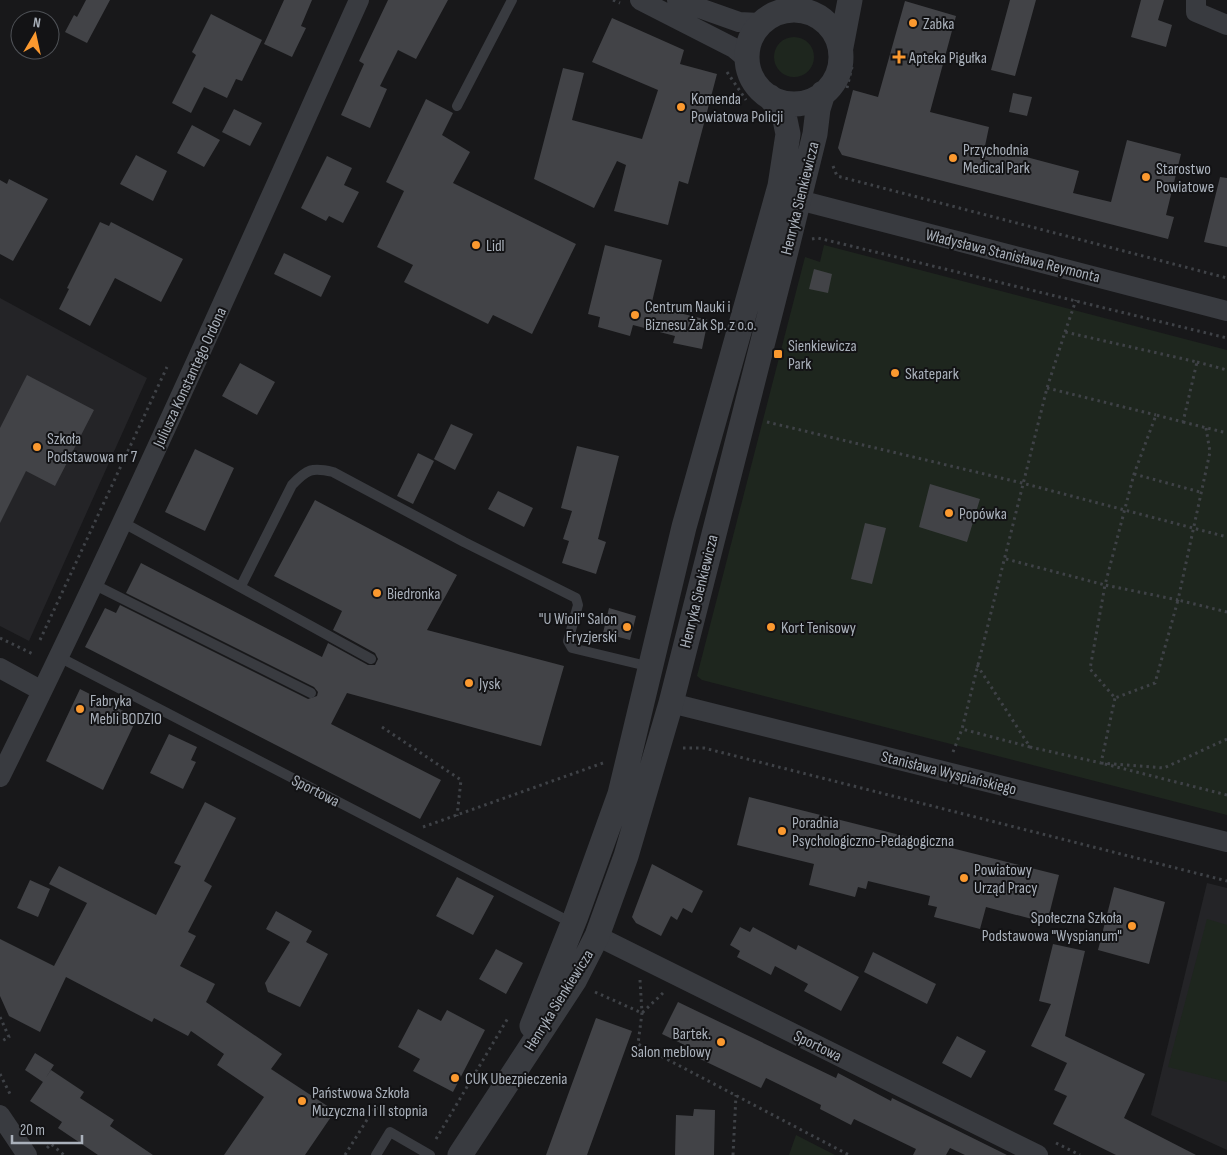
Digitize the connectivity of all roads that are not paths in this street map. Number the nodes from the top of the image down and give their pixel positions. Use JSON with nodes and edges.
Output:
{"nodes":[{"id":1,"x":359,"y":0,"type":"edge"},
{"id":2,"x":512,"y":0,"type":"edge"},
{"id":3,"x":640,"y":0,"type":"edge"},
{"id":4,"x":677,"y":0,"type":"edge"},
{"id":5,"x":850,"y":0,"type":"edge"},
{"id":6,"x":1196,"y":0,"type":"edge"},
{"id":7,"x":806,"y":5,"type":"edge"},
{"id":8,"x":760,"y":23,"type":"junction"},
{"id":9,"x":1227,"y":25,"type":"edge"},
{"id":10,"x":848,"y":53,"type":"junction"},
{"id":11,"x":746,"y":58,"type":"junction"},
{"id":12,"x":834,"y":95,"type":"junction"},
{"id":13,"x":770,"y":97,"type":"junction"},
{"id":14,"x":457,"y":106,"type":"dead end"},
{"id":15,"x":800,"y":193,"type":"junction"},
{"id":16,"x":1227,"y":311,"type":"edge"},
{"id":17,"x":122,"y":522,"type":"junction"},
{"id":18,"x":93,"y":584,"type":"junction"},
{"id":19,"x":241,"y":586,"type":"junction"},
{"id":20,"x":370,"y":659,"type":"dead end"},
{"id":21,"x":57,"y":662,"type":"junction"},
{"id":22,"x":650,"y":667,"type":"junction"},
{"id":23,"x":0,"y":668,"type":"edge"},
{"id":24,"x":42,"y":692,"type":"junction"},
{"id":25,"x":311,"y":693,"type":"dead end"},
{"id":26,"x":670,"y":703,"type":"junction"},
{"id":27,"x":0,"y":777,"type":"edge"},
{"id":28,"x":1227,"y":842,"type":"edge"},
{"id":29,"x":572,"y":923,"type":"junction"},
{"id":30,"x":598,"y":936,"type":"junction"},
{"id":31,"x":517,"y":1066,"type":"junction"},
{"id":32,"x":3,"y":1127,"type":"edge"},
{"id":33,"x":27,"y":1155,"type":"edge"},
{"id":34,"x":376,"y":1155,"type":"edge"},
{"id":35,"x":430,"y":1155,"type":"edge"},
{"id":36,"x":460,"y":1155,"type":"edge"},
{"id":37,"x":1038,"y":1155,"type":"edge"}],
"edges":[{"from":1,"to":17,"type":"street","name":"Juliusza Konstantego Ordona"},
{"from":2,"to":14,"type":"lane"},
{"from":3,"to":11,"type":"street"},
{"from":4,"to":8,"type":"street"},
{"from":5,"to":10,"type":"street"},
{"from":6,"to":9,"type":"street"},
{"from":7,"to":8,"type":"street"},
{"from":7,"to":10,"type":"street"},
{"from":8,"to":11,"type":"street"},
{"from":10,"to":12,"type":"street"},
{"from":11,"to":13,"type":"street"},
{"from":12,"to":13,"type":"street"},
{"from":12,"to":15,"type":"street","name":"Henryka Sienkiewicza"},
{"from":13,"to":22,"type":"street","name":"Henryka Sienkiewicza"},
{"from":15,"to":16,"type":"street","name":"Władysława Stanisława Reymonta"},
{"from":15,"to":26,"type":"street","name":"Henryka Sienkiewicza"},
{"from":17,"to":18,"type":"street","name":"Juliusza Konstantego Ordona"},
{"from":17,"to":19,"type":"lane"},
{"from":18,"to":21,"type":"street","name":"Juliusza Konstantego Ordona"},
{"from":18,"to":25,"type":"lane"},
{"from":19,"to":20,"type":"lane"},
{"from":19,"to":22,"type":"lane"},
{"from":21,"to":24,"type":"street","name":"Juliusza Konstantego Ordona"},
{"from":21,"to":29,"type":"lane","name":"Sportowa"},
{"from":22,"to":29,"type":"street","name":"Henryka Sienkiewicza"},
{"from":23,"to":24,"type":"street"},
{"from":24,"to":27,"type":"street","name":"Juliusza Konstantego Ordona"},
{"from":26,"to":28,"type":"street","name":"Stanisława Wyspiańskiego"},
{"from":26,"to":30,"type":"street","name":"Henryka Sienkiewicza"},
{"from":29,"to":31,"type":"street","name":"Henryka Sienkiewicza"},
{"from":30,"to":31,"type":"street","name":"Henryka Sienkiewicza"},
{"from":30,"to":37,"type":"street","name":"Sportowa"},
{"from":31,"to":36,"type":"street","name":"Henryka Sienkiewicza"},
{"from":32,"to":33,"type":"street"},
{"from":34,"to":35,"type":"lane"}]}
